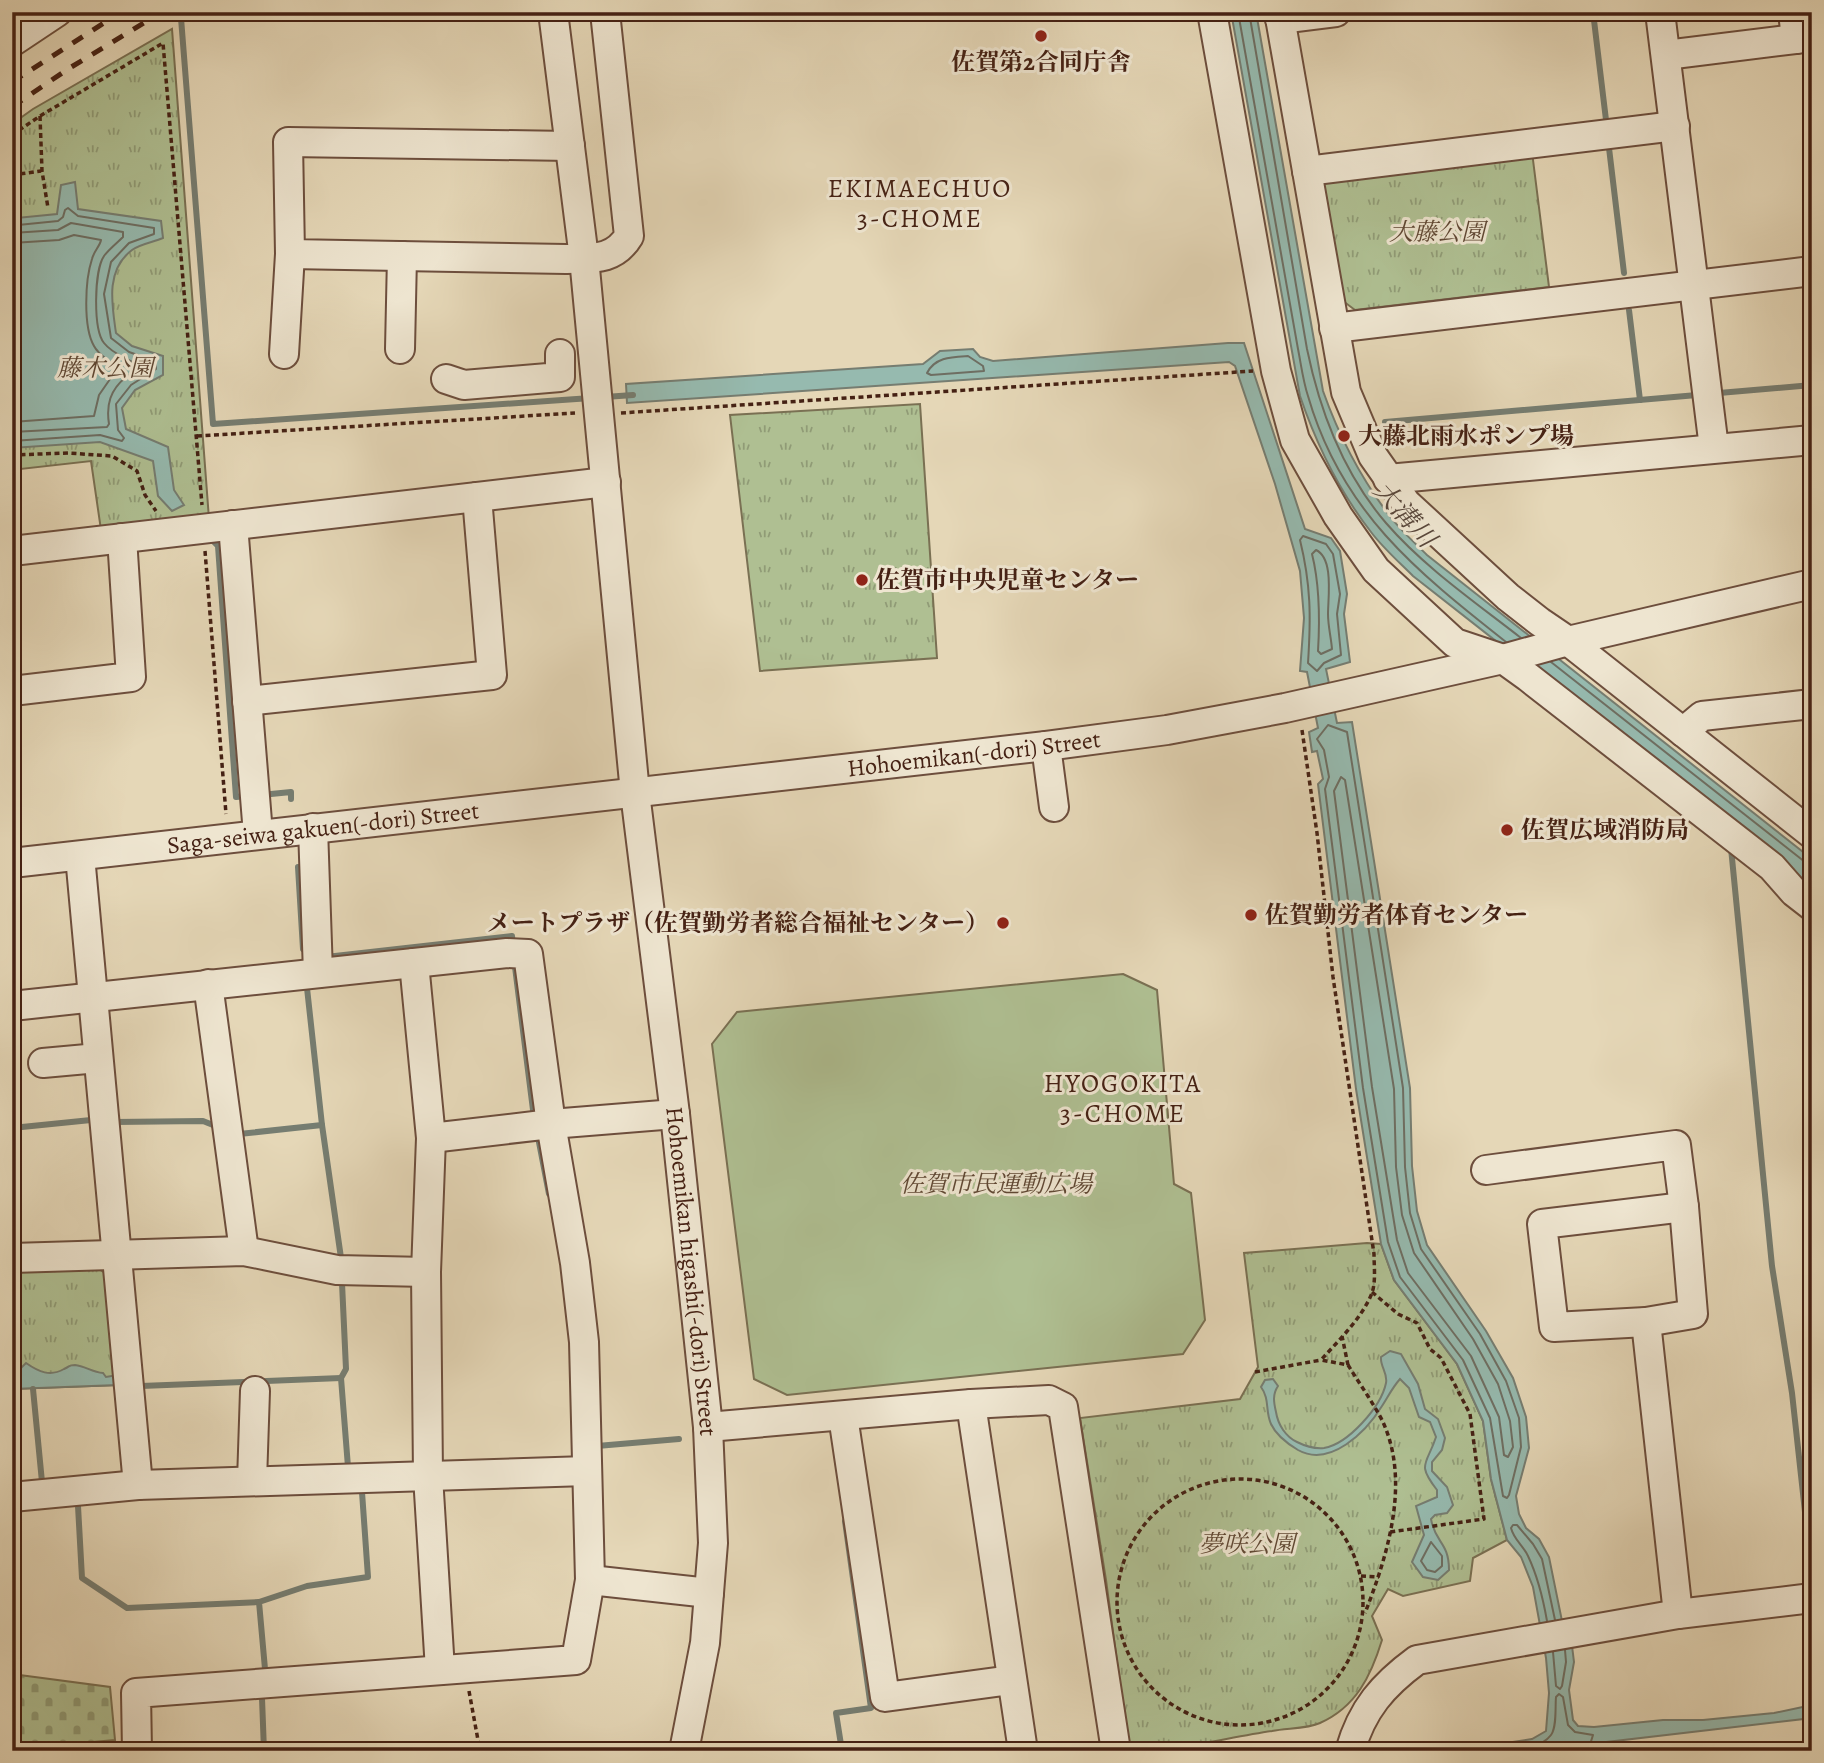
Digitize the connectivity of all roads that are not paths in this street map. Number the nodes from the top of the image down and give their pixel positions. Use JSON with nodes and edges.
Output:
{"nodes":[{"id":1,"x":57,"y":12,"type":"edge"},
{"id":2,"x":553,"y":12,"type":"edge"},
{"id":3,"x":605,"y":12,"type":"edge"},
{"id":4,"x":1212,"y":12,"type":"edge"},
{"id":5,"x":1336,"y":12,"type":"edge"},
{"id":6,"x":1660,"y":12,"type":"edge"},
{"id":7,"x":1280,"y":16,"type":"edge"},
{"id":8,"x":1800,"y":30,"type":"edge"},
{"id":9,"x":12,"y":42,"type":"edge"},
{"id":10,"x":1666,"y":55,"type":"junction"},
{"id":11,"x":1675,"y":126,"type":"junction"},
{"id":12,"x":570,"y":146,"type":"junction"},
{"id":13,"x":1307,"y":171,"type":"junction"},
{"id":14,"x":289,"y":254,"type":"junction"},
{"id":15,"x":402,"y":256,"type":"junction"},
{"id":16,"x":584,"y":258,"type":"junction"},
{"id":17,"x":1812,"y":271,"type":"edge"},
{"id":18,"x":1694,"y":284,"type":"junction"},
{"id":19,"x":1334,"y":328,"type":"junction"},
{"id":20,"x":400,"y":349,"type":"dead end"},
{"id":21,"x":284,"y":355,"type":"dead end"},
{"id":22,"x":596,"y":378,"type":"junction"},
{"id":23,"x":446,"y":379,"type":"dead end"},
{"id":24,"x":1812,"y":440,"type":"edge"},
{"id":25,"x":1714,"y":449,"type":"junction"},
{"id":26,"x":1388,"y":479,"type":"junction"},
{"id":27,"x":606,"y":482,"type":"junction"},
{"id":28,"x":477,"y":497,"type":"junction"},
{"id":29,"x":233,"y":525,"type":"junction"},
{"id":30,"x":122,"y":538,"type":"junction"},
{"id":31,"x":12,"y":551,"type":"edge"},
{"id":32,"x":1812,"y":584,"type":"edge"},
{"id":33,"x":1560,"y":644,"type":"junction"},
{"id":34,"x":1507,"y":658,"type":"junction"},
{"id":35,"x":12,"y":691,"type":"edge"},
{"id":36,"x":247,"y":701,"type":"junction"},
{"id":37,"x":1812,"y":705,"type":"edge"},
{"id":38,"x":1683,"y":732,"type":"junction"},
{"id":39,"x":1046,"y":747,"type":"junction"},
{"id":40,"x":635,"y":793,"type":"junction"},
{"id":41,"x":1054,"y":807,"type":"dead end"},
{"id":42,"x":313,"y":828,"type":"junction"},
{"id":43,"x":258,"y":834,"type":"junction"},
{"id":44,"x":1812,"y":834,"type":"edge"},
{"id":45,"x":80,"y":856,"type":"junction"},
{"id":46,"x":12,"y":863,"type":"edge"},
{"id":47,"x":1812,"y":906,"type":"edge"},
{"id":48,"x":318,"y":963,"type":"junction"},
{"id":49,"x":414,"y":963,"type":"junction"},
{"id":50,"x":208,"y":984,"type":"junction"},
{"id":51,"x":92,"y":996,"type":"junction"},
{"id":52,"x":12,"y":1006,"type":"edge"},
{"id":53,"x":98,"y":1058,"type":"junction"},
{"id":54,"x":43,"y":1063,"type":"dead end"},
{"id":55,"x":675,"y":1114,"type":"junction"},
{"id":56,"x":541,"y":1125,"type":"junction"},
{"id":57,"x":431,"y":1138,"type":"junction"},
{"id":58,"x":1486,"y":1170,"type":"dead end"},
{"id":59,"x":1684,"y":1207,"type":"junction"},
{"id":60,"x":244,"y":1251,"type":"junction"},
{"id":61,"x":118,"y":1256,"type":"junction"},
{"id":62,"x":12,"y":1258,"type":"edge"},
{"id":63,"x":426,"y":1272,"type":"junction"},
{"id":64,"x":1646,"y":1322,"type":"junction"},
{"id":65,"x":255,"y":1391,"type":"dead end"},
{"id":66,"x":971,"y":1404,"type":"junction"},
{"id":67,"x":843,"y":1416,"type":"junction"},
{"id":68,"x":708,"y":1426,"type":"junction"},
{"id":69,"x":587,"y":1471,"type":"junction"},
{"id":70,"x":428,"y":1476,"type":"junction"},
{"id":71,"x":252,"y":1481,"type":"junction"},
{"id":72,"x":138,"y":1485,"type":"junction"},
{"id":73,"x":12,"y":1497,"type":"edge"},
{"id":74,"x":590,"y":1580,"type":"junction"},
{"id":75,"x":709,"y":1593,"type":"junction"},
{"id":76,"x":1812,"y":1598,"type":"edge"},
{"id":77,"x":1678,"y":1614,"type":"junction"},
{"id":78,"x":453,"y":1669,"type":"junction"},
{"id":79,"x":1011,"y":1680,"type":"junction"},
{"id":80,"x":137,"y":1751,"type":"edge"},
{"id":81,"x":684,"y":1751,"type":"edge"},
{"id":82,"x":1023,"y":1751,"type":"edge"},
{"id":83,"x":1116,"y":1751,"type":"edge"},
{"id":84,"x":1350,"y":1751,"type":"edge"}],
"edges":[{"from":1,"to":9,"type":"street"},
{"from":2,"to":12,"type":"street","name":"Hohoemikan higashi(-dori) Street"},
{"from":3,"to":16,"type":"street"},
{"from":4,"to":34,"type":"street"},
{"from":5,"to":7,"type":"street"},
{"from":6,"to":10,"type":"street"},
{"from":7,"to":13,"type":"street"},
{"from":8,"to":10,"type":"street"},
{"from":10,"to":11,"type":"street"},
{"from":11,"to":13,"type":"street"},
{"from":11,"to":18,"type":"street"},
{"from":12,"to":14,"type":"street"},
{"from":12,"to":16,"type":"street","name":"Hohoemikan higashi(-dori) Street"},
{"from":13,"to":19,"type":"street"},
{"from":14,"to":15,"type":"street"},
{"from":14,"to":21,"type":"street"},
{"from":15,"to":16,"type":"street"},
{"from":15,"to":20,"type":"street"},
{"from":16,"to":22,"type":"street","name":"Hohoemikan higashi(-dori) Street"},
{"from":17,"to":18,"type":"street"},
{"from":18,"to":19,"type":"street"},
{"from":18,"to":25,"type":"street"},
{"from":19,"to":26,"type":"street"},
{"from":22,"to":23,"type":"street"},
{"from":22,"to":27,"type":"street","name":"Hohoemikan higashi(-dori) Street"},
{"from":24,"to":25,"type":"street"},
{"from":25,"to":26,"type":"street"},
{"from":26,"to":33,"type":"street"},
{"from":27,"to":28,"type":"street"},
{"from":27,"to":40,"type":"street","name":"Hohoemikan higashi(-dori) Street"},
{"from":28,"to":29,"type":"street"},
{"from":28,"to":36,"type":"street"},
{"from":29,"to":30,"type":"street"},
{"from":29,"to":36,"type":"street"},
{"from":30,"to":31,"type":"street"},
{"from":30,"to":35,"type":"street"},
{"from":32,"to":33,"type":"street"},
{"from":33,"to":34,"type":"street","name":"Hohoemikan(-dori) Street"},
{"from":33,"to":38,"type":"street"},
{"from":34,"to":39,"type":"street","name":"Hohoemikan(-dori) Street"},
{"from":34,"to":47,"type":"street"},
{"from":36,"to":43,"type":"street"},
{"from":37,"to":38,"type":"street"},
{"from":38,"to":44,"type":"street"},
{"from":39,"to":40,"type":"street","name":"Hohoemikan(-dori) Street"},
{"from":39,"to":41,"type":"street"},
{"from":40,"to":42,"type":"street","name":"Saga-seiwa gakuen(-dori) Street"},
{"from":40,"to":55,"type":"street","name":"Hohoemikan higashi(-dori) Street"},
{"from":42,"to":43,"type":"street","name":"Saga-seiwa gakuen(-dori) Street"},
{"from":42,"to":48,"type":"street"},
{"from":43,"to":45,"type":"street","name":"Saga-seiwa gakuen(-dori) Street"},
{"from":45,"to":46,"type":"street","name":"Saga-seiwa gakuen(-dori) Street"},
{"from":45,"to":51,"type":"street"},
{"from":48,"to":49,"type":"street"},
{"from":48,"to":50,"type":"street"},
{"from":49,"to":56,"type":"street"},
{"from":49,"to":57,"type":"street"},
{"from":50,"to":51,"type":"street"},
{"from":50,"to":60,"type":"street"},
{"from":51,"to":52,"type":"street"},
{"from":51,"to":53,"type":"street"},
{"from":53,"to":54,"type":"street"},
{"from":53,"to":61,"type":"street"},
{"from":55,"to":56,"type":"street"},
{"from":55,"to":68,"type":"street","name":"Hohoemikan higashi(-dori) Street"},
{"from":56,"to":57,"type":"street"},
{"from":56,"to":69,"type":"street"},
{"from":57,"to":63,"type":"street"},
{"from":58,"to":59,"type":"street"},
{"from":59,"to":64,"type":"street"},
{"from":59,"to":64,"type":"street"},
{"from":60,"to":61,"type":"street"},
{"from":60,"to":63,"type":"street"},
{"from":61,"to":62,"type":"street"},
{"from":61,"to":72,"type":"street"},
{"from":63,"to":70,"type":"street"},
{"from":64,"to":77,"type":"street"},
{"from":65,"to":71,"type":"street"},
{"from":66,"to":67,"type":"street"},
{"from":66,"to":79,"type":"street"},
{"from":66,"to":83,"type":"street"},
{"from":67,"to":68,"type":"street"},
{"from":67,"to":79,"type":"street"},
{"from":68,"to":75,"type":"street","name":"Hohoemikan higashi(-dori) Street"},
{"from":69,"to":70,"type":"street"},
{"from":69,"to":74,"type":"street"},
{"from":70,"to":71,"type":"street"},
{"from":70,"to":78,"type":"street"},
{"from":71,"to":72,"type":"street"},
{"from":72,"to":73,"type":"street"},
{"from":74,"to":75,"type":"street"},
{"from":74,"to":78,"type":"street"},
{"from":75,"to":81,"type":"street","name":"Hohoemikan higashi(-dori) Street"},
{"from":76,"to":77,"type":"street"},
{"from":77,"to":84,"type":"street"},
{"from":78,"to":80,"type":"street"},
{"from":79,"to":82,"type":"street"}]}
